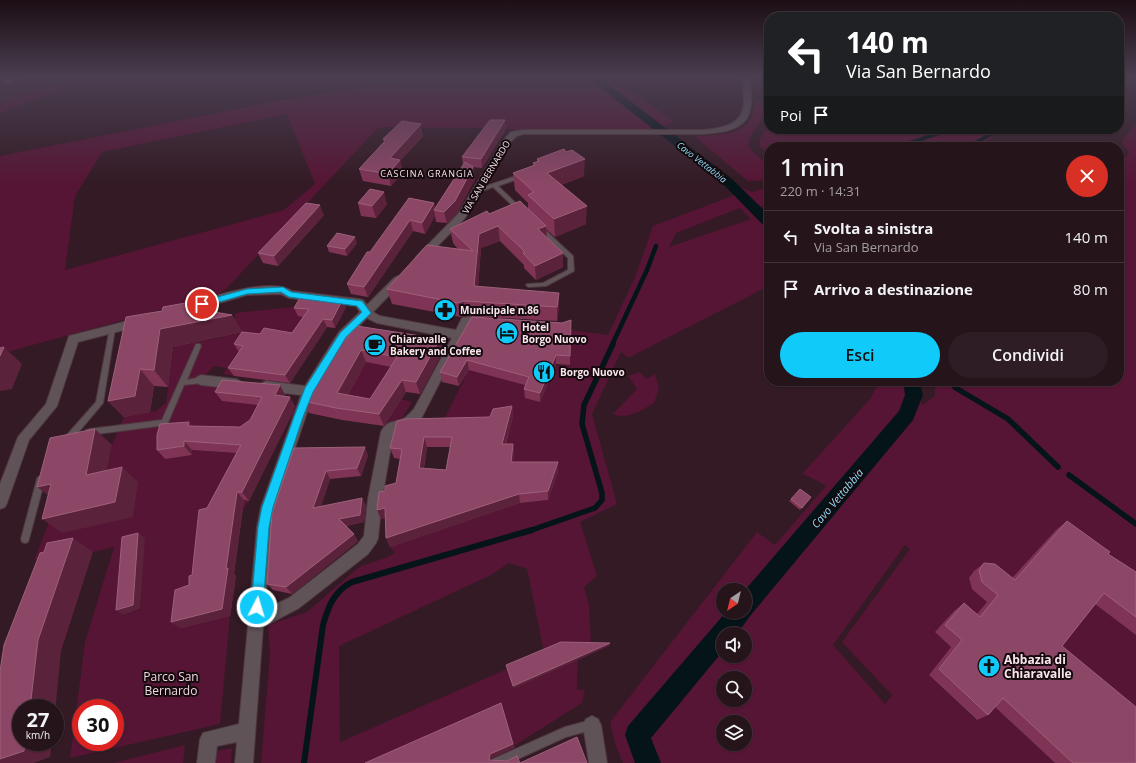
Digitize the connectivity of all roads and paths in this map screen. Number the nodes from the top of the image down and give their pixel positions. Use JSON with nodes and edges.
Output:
{"nodes":[{"id":1,"x":746,"y":113,"type":"edge"},
{"id":2,"x":531,"y":173,"type":"edge"},
{"id":3,"x":494,"y":186,"type":"junction"},
{"id":4,"x":477,"y":191,"type":"junction"},
{"id":5,"x":525,"y":214,"type":"edge"},
{"id":6,"x":534,"y":223,"type":"edge"},
{"id":7,"x":414,"y":265,"type":"edge"},
{"id":8,"x":403,"y":276,"type":"edge"},
{"id":9,"x":529,"y":285,"type":"dead end"},
{"id":10,"x":367,"y":313,"type":"junction"},
{"id":11,"x":164,"y":315,"type":"edge"},
{"id":12,"x":150,"y":319,"type":"edge"},
{"id":13,"x":493,"y":323,"type":"edge"},
{"id":14,"x":112,"y":329,"type":"junction"},
{"id":15,"x":460,"y":335,"type":"junction"},
{"id":16,"x":198,"y":346,"type":"dead end"},
{"id":17,"x":201,"y":380,"type":"joint"},
{"id":18,"x":182,"y":382,"type":"junction"},
{"id":19,"x":308,"y":391,"type":"junction"},
{"id":20,"x":408,"y":423,"type":"junction"},
{"id":21,"x":424,"y":423,"type":"edge"},
{"id":22,"x":74,"y":434,"type":"junction"},
{"id":23,"x":63,"y":444,"type":"edge"},
{"id":24,"x":43,"y":473,"type":"edge"},
{"id":25,"x":0,"y":503,"type":"edge"},
{"id":26,"x":25,"y":539,"type":"dead end"},
{"id":27,"x":256,"y":622,"type":"junction"},
{"id":28,"x":592,"y":725,"type":"joint"},
{"id":29,"x":246,"y":731,"type":"junction"},
{"id":30,"x":206,"y":763,"type":"edge"},
{"id":31,"x":244,"y":763,"type":"edge"},
{"id":32,"x":497,"y":763,"type":"edge"},
{"id":33,"x":598,"y":763,"type":"edge"}],
"edges":[{"from":1,"to":4,"type":"street","name":"VIA SAN BERNARDO"},
{"from":2,"to":3,"type":"lane"},
{"from":3,"to":4,"type":"lane"},
{"from":3,"to":5,"type":"lane"},
{"from":4,"to":7,"type":"street","name":"VIA SAN BERNARDO"},
{"from":6,"to":9,"type":"lane"},
{"from":8,"to":10,"type":"street"},
{"from":10,"to":11,"type":"street"},
{"from":10,"to":15,"type":"street"},
{"from":10,"to":19,"type":"street"},
{"from":12,"to":14,"type":"street"},
{"from":13,"to":15,"type":"street"},
{"from":14,"to":22,"type":"lane"},
{"from":14,"to":25,"type":"street"},
{"from":15,"to":20,"type":"street"},
{"from":16,"to":18,"type":"lane"},
{"from":17,"to":18,"type":"lane"},
{"from":17,"to":19,"type":"street"},
{"from":18,"to":22,"type":"lane"},
{"from":19,"to":27,"type":"street"},
{"from":20,"to":21,"type":"street"},
{"from":20,"to":27,"type":"street"},
{"from":22,"to":23,"type":"lane"},
{"from":24,"to":26,"type":"lane"},
{"from":27,"to":29,"type":"street"},
{"from":28,"to":32,"type":"lane"},
{"from":28,"to":33,"type":"street"},
{"from":29,"to":30,"type":"street"},
{"from":29,"to":31,"type":"street"}]}
